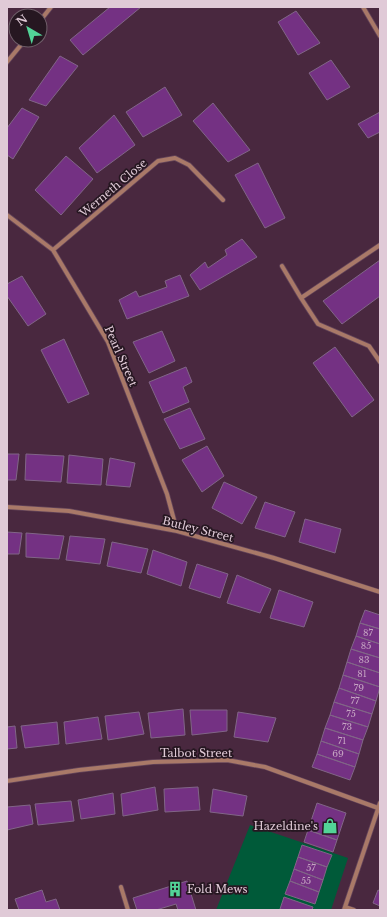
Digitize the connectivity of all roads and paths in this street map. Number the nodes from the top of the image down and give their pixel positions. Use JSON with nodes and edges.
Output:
{"nodes":[{"id":1,"x":363,"y":7,"type":"edge"},
{"id":2,"x":380,"y":36,"type":"edge"},
{"id":3,"x":18,"y":48,"type":"edge"},
{"id":4,"x":7,"y":62,"type":"edge"},
{"id":5,"x":224,"y":200,"type":"dead end"},
{"id":6,"x":7,"y":215,"type":"edge"},
{"id":7,"x":380,"y":245,"type":"edge"},
{"id":8,"x":53,"y":250,"type":"junction"},
{"id":9,"x":282,"y":266,"type":"dead end"},
{"id":10,"x":301,"y":298,"type":"junction"},
{"id":11,"x":380,"y":362,"type":"edge"},
{"id":12,"x":7,"y":507,"type":"edge"},
{"id":13,"x":177,"y":531,"type":"junction"},
{"id":14,"x":380,"y":592,"type":"edge"},
{"id":15,"x":7,"y":781,"type":"edge"},
{"id":16,"x":380,"y":803,"type":"edge"},
{"id":17,"x":378,"y":808,"type":"junction"},
{"id":18,"x":121,"y":887,"type":"dead end"},
{"id":19,"x":345,"y":909,"type":"edge"},
{"id":20,"x":128,"y":910,"type":"edge"},
{"id":21,"x":354,"y":910,"type":"edge"}],
"edges":[{"from":1,"to":2,"type":"street"},
{"from":3,"to":4,"type":"street"},
{"from":5,"to":8,"type":"street","name":"Werneth Close"},
{"from":6,"to":8,"type":"street","name":"Pearl Street"},
{"from":7,"to":10,"type":"street"},
{"from":8,"to":13,"type":"street","name":"Pearl Street"},
{"from":9,"to":10,"type":"street"},
{"from":10,"to":11,"type":"street"},
{"from":12,"to":13,"type":"street","name":"Butley Street"},
{"from":13,"to":14,"type":"street","name":"Butley Street"},
{"from":15,"to":17,"type":"street","name":"Talbot Street"},
{"from":16,"to":17,"type":"street"},
{"from":17,"to":19,"type":"street"},
{"from":18,"to":20,"type":"street"},
{"from":19,"to":21,"type":"street"}]}
